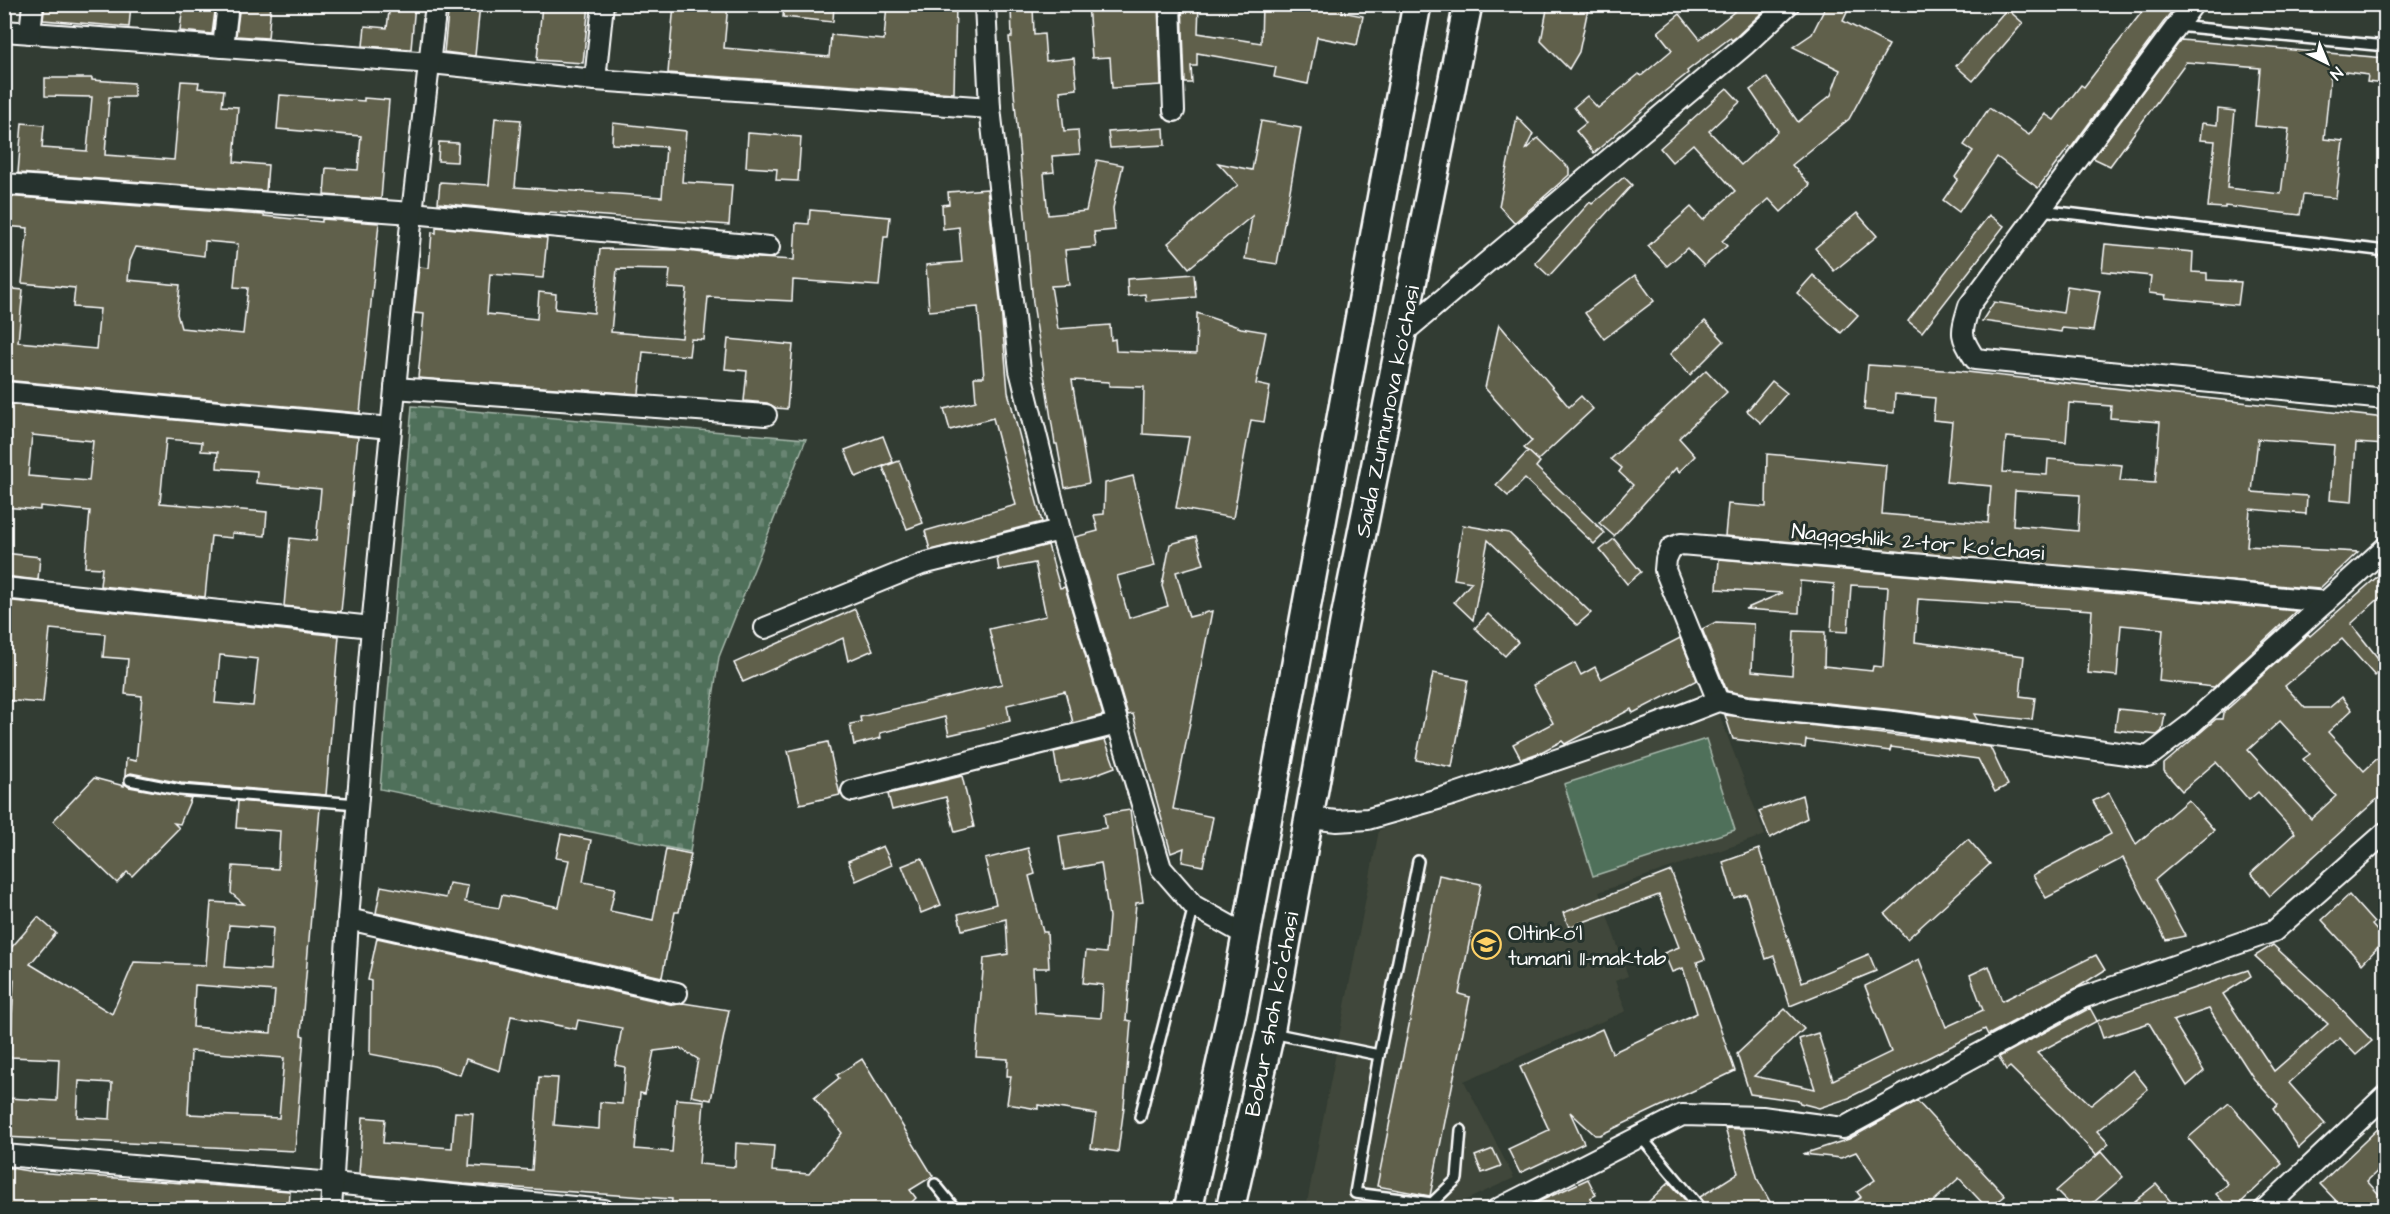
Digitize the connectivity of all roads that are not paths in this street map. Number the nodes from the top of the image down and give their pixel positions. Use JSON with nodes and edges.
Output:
{"nodes":[{"id":1,"x":33,"y":4,"type":"edge"},
{"id":2,"x":228,"y":4,"type":"edge"},
{"id":3,"x":436,"y":4,"type":"edge"},
{"id":4,"x":603,"y":4,"type":"edge"},
{"id":5,"x":985,"y":4,"type":"edge"},
{"id":6,"x":1170,"y":4,"type":"edge"},
{"id":7,"x":1418,"y":4,"type":"edge"},
{"id":8,"x":1468,"y":4,"type":"edge"},
{"id":9,"x":1789,"y":4,"type":"edge"},
{"id":10,"x":2193,"y":4,"type":"edge"},
{"id":11,"x":2175,"y":26,"type":"junction"},
{"id":12,"x":4,"y":31,"type":"edge"},
{"id":13,"x":30,"y":33,"type":"junction"},
{"id":14,"x":2385,"y":46,"type":"edge"},
{"id":15,"x":223,"y":47,"type":"junction"},
{"id":16,"x":431,"y":63,"type":"junction"},
{"id":17,"x":596,"y":80,"type":"junction"},
{"id":18,"x":990,"y":108,"type":"junction"},
{"id":19,"x":1174,"y":111,"type":"dead end"},
{"id":20,"x":4,"y":184,"type":"edge"},
{"id":21,"x":2041,"y":210,"type":"junction"},
{"id":22,"x":412,"y":213,"type":"junction"},
{"id":23,"x":769,"y":247,"type":"dead end"},
{"id":24,"x":2385,"y":251,"type":"edge"},
{"id":25,"x":1404,"y":332,"type":"junction"},
{"id":26,"x":395,"y":388,"type":"junction"},
{"id":27,"x":4,"y":392,"type":"edge"},
{"id":28,"x":2385,"y":399,"type":"edge"},
{"id":29,"x":766,"y":415,"type":"dead end"},
{"id":30,"x":391,"y":428,"type":"junction"},
{"id":31,"x":1060,"y":530,"type":"junction"},
{"id":32,"x":2385,"y":547,"type":"edge"},
{"id":33,"x":4,"y":588,"type":"edge"},
{"id":34,"x":2326,"y":602,"type":"junction"},
{"id":35,"x":1304,"y":615,"type":"junction"},
{"id":36,"x":1344,"y":623,"type":"junction"},
{"id":37,"x":372,"y":627,"type":"junction"},
{"id":38,"x":765,"y":628,"type":"dead end"},
{"id":39,"x":1718,"y":701,"type":"junction"},
{"id":40,"x":1117,"y":724,"type":"junction"},
{"id":41,"x":130,"y":780,"type":"dead end"},
{"id":42,"x":852,"y":791,"type":"dead end"},
{"id":43,"x":358,"y":804,"type":"junction"},
{"id":44,"x":1309,"y":818,"type":"junction"},
{"id":45,"x":1268,"y":819,"type":"joint"},
{"id":46,"x":2385,"y":832,"type":"edge"},
{"id":47,"x":1418,"y":861,"type":"dead end"},
{"id":48,"x":1194,"y":906,"type":"junction"},
{"id":49,"x":348,"y":919,"type":"junction"},
{"id":50,"x":1246,"y":935,"type":"junction"},
{"id":51,"x":677,"y":993,"type":"dead end"},
{"id":52,"x":1270,"y":1033,"type":"junction"},
{"id":53,"x":1379,"y":1055,"type":"junction"},
{"id":54,"x":2385,"y":1095,"type":"edge"},
{"id":55,"x":1140,"y":1117,"type":"dead end"},
{"id":56,"x":1461,"y":1131,"type":"dead end"},
{"id":57,"x":1641,"y":1137,"type":"junction"},
{"id":58,"x":4,"y":1155,"type":"edge"},
{"id":59,"x":333,"y":1183,"type":"junction"},
{"id":60,"x":935,"y":1184,"type":"dead end"},
{"id":61,"x":331,"y":1209,"type":"edge"},
{"id":62,"x":604,"y":1209,"type":"edge"},
{"id":63,"x":956,"y":1209,"type":"edge"},
{"id":64,"x":1188,"y":1209,"type":"edge"},
{"id":65,"x":1230,"y":1209,"type":"edge"},
{"id":66,"x":1496,"y":1209,"type":"edge"},
{"id":67,"x":1702,"y":1209,"type":"edge"},
{"id":68,"x":2264,"y":1209,"type":"edge"}],
"edges":[{"from":1,"to":13,"type":"street"},
{"from":2,"to":15,"type":"street"},
{"from":3,"to":16,"type":"street"},
{"from":4,"to":17,"type":"street"},
{"from":5,"to":18,"type":"street"},
{"from":6,"to":19,"type":"street"},
{"from":7,"to":35,"type":"main road","name":"Saida Zunnunova ko'chasi"},
{"from":8,"to":25,"type":"main road","name":"Saida Zunnunova ko'chasi"},
{"from":9,"to":25,"type":"street"},
{"from":10,"to":11,"type":"street"},
{"from":11,"to":14,"type":"lane"},
{"from":11,"to":21,"type":"street"},
{"from":12,"to":13,"type":"street"},
{"from":13,"to":15,"type":"street"},
{"from":15,"to":16,"type":"street"},
{"from":16,"to":17,"type":"street"},
{"from":16,"to":22,"type":"street"},
{"from":17,"to":18,"type":"street"},
{"from":18,"to":31,"type":"street"},
{"from":20,"to":22,"type":"street"},
{"from":21,"to":24,"type":"lane"},
{"from":21,"to":28,"type":"street"},
{"from":22,"to":23,"type":"street"},
{"from":22,"to":26,"type":"street"},
{"from":25,"to":36,"type":"main road","name":"Saida Zunnunova ko'chasi"},
{"from":26,"to":29,"type":"street"},
{"from":26,"to":30,"type":"street"},
{"from":27,"to":30,"type":"street"},
{"from":30,"to":37,"type":"street"},
{"from":31,"to":38,"type":"street"},
{"from":31,"to":40,"type":"street"},
{"from":32,"to":34,"type":"street"},
{"from":33,"to":37,"type":"street"},
{"from":34,"to":39,"type":"street"},
{"from":34,"to":39,"type":"street","name":"Naqqoshlik 2-tor koʻchasi"},
{"from":35,"to":36,"type":"main road"},
{"from":35,"to":45,"type":"main road","name":"Saida Zunnunova ko'chasi"},
{"from":36,"to":44,"type":"main road","name":"Saida Zunnunova ko'chasi"},
{"from":37,"to":43,"type":"street"},
{"from":39,"to":44,"type":"street"},
{"from":40,"to":42,"type":"street"},
{"from":40,"to":48,"type":"street"},
{"from":41,"to":43,"type":"lane"},
{"from":43,"to":49,"type":"street"},
{"from":44,"to":52,"type":"main road","name":"Bobur shoh koʻchasi"},
{"from":45,"to":50,"type":"main road","name":"Bobur shoh koʻchasi"},
{"from":46,"to":57,"type":"street"},
{"from":47,"to":53,"type":"lane"},
{"from":48,"to":50,"type":"street"},
{"from":48,"to":55,"type":"lane"},
{"from":49,"to":51,"type":"street"},
{"from":49,"to":59,"type":"street"},
{"from":50,"to":64,"type":"main road","name":"Bobur shoh koʻchasi"},
{"from":52,"to":53,"type":"lane"},
{"from":52,"to":65,"type":"main road","name":"Bobur shoh koʻchasi"},
{"from":53,"to":56,"type":"lane"},
{"from":54,"to":68,"type":"street"},
{"from":57,"to":66,"type":"street"},
{"from":57,"to":67,"type":"lane"},
{"from":58,"to":59,"type":"street"},
{"from":59,"to":61,"type":"street"},
{"from":59,"to":62,"type":"street"},
{"from":60,"to":63,"type":"lane"}]}
